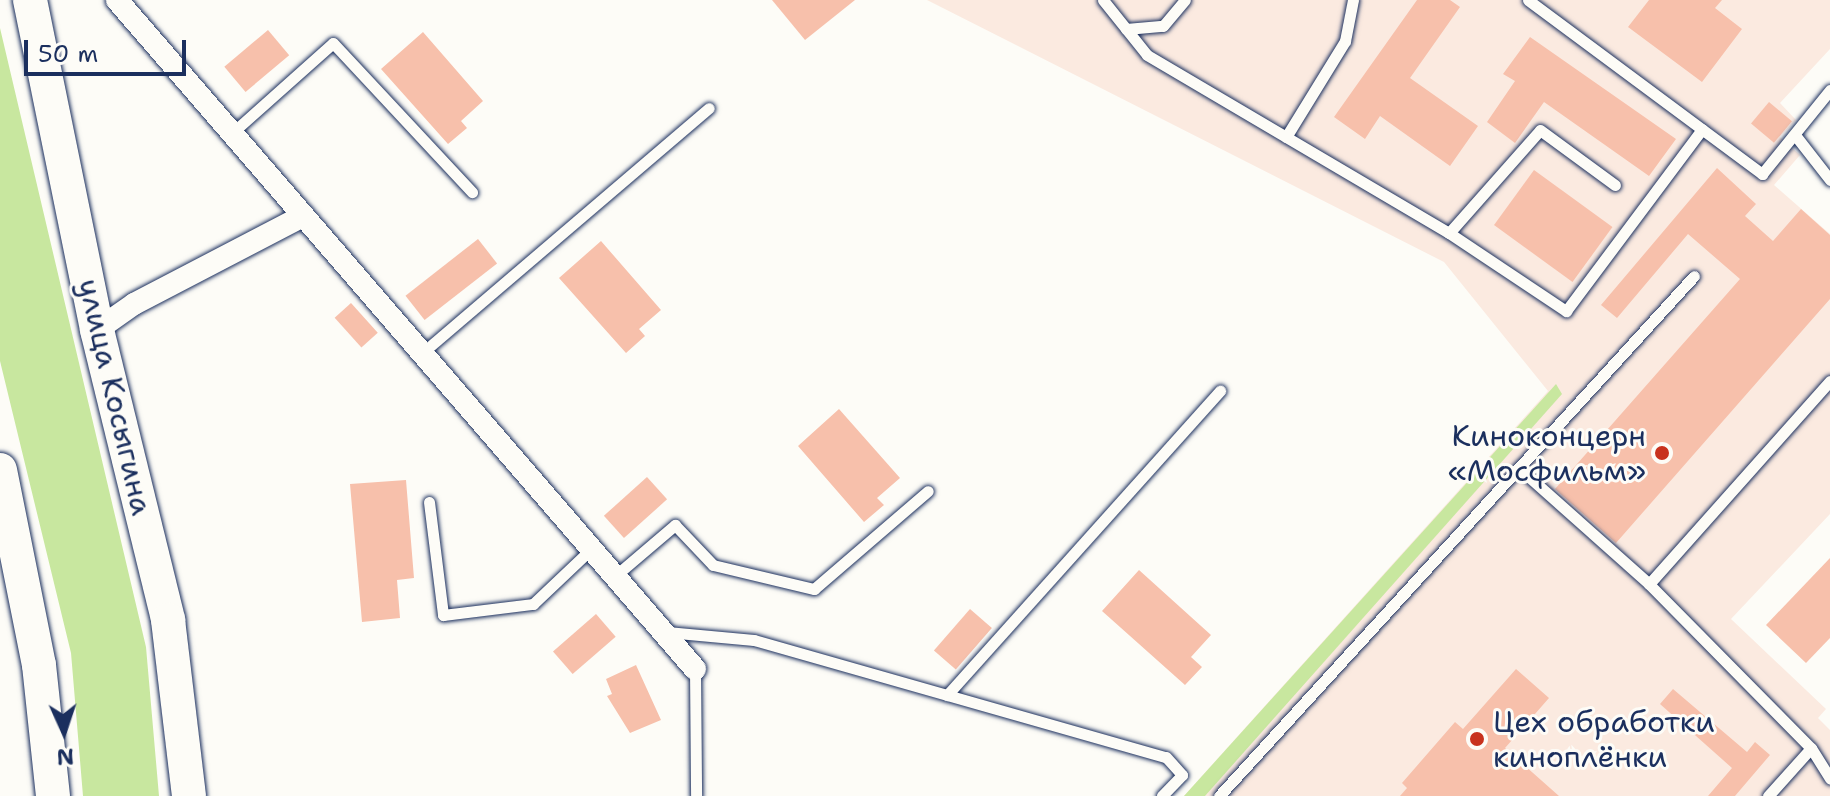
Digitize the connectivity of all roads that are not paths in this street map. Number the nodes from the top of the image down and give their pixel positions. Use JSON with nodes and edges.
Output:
{"nodes":[{"id":1,"x":30,"y":0,"type":"edge"},
{"id":2,"x":117,"y":0,"type":"edge"},
{"id":3,"x":1103,"y":0,"type":"edge"},
{"id":4,"x":1185,"y":0,"type":"edge"},
{"id":5,"x":1353,"y":0,"type":"edge"},
{"id":6,"x":1528,"y":0,"type":"edge"},
{"id":7,"x":1126,"y":29,"type":"junction"},
{"id":8,"x":1830,"y":90,"type":"edge"},
{"id":9,"x":709,"y":108,"type":"dead end"},
{"id":10,"x":1702,"y":129,"type":"junction"},
{"id":11,"x":232,"y":133,"type":"junction"},
{"id":12,"x":1795,"y":135,"type":"junction"},
{"id":13,"x":1286,"y":137,"type":"junction"},
{"id":14,"x":1830,"y":180,"type":"edge"},
{"id":15,"x":1615,"y":185,"type":"dead end"},
{"id":16,"x":472,"y":192,"type":"dead end"},
{"id":17,"x":303,"y":216,"type":"junction"},
{"id":18,"x":1449,"y":233,"type":"junction"},
{"id":19,"x":1694,"y":276,"type":"dead end"},
{"id":20,"x":97,"y":330,"type":"junction"},
{"id":21,"x":422,"y":353,"type":"junction"},
{"id":22,"x":1830,"y":381,"type":"edge"},
{"id":23,"x":1220,"y":391,"type":"dead end"},
{"id":24,"x":1519,"y":468,"type":"junction"},
{"id":25,"x":0,"y":470,"type":"edge"},
{"id":26,"x":928,"y":491,"type":"dead end"},
{"id":27,"x":429,"y":502,"type":"dead end"},
{"id":28,"x":591,"y":549,"type":"junction"},
{"id":29,"x":615,"y":576,"type":"junction"},
{"id":30,"x":1649,"y":584,"type":"junction"},
{"id":31,"x":662,"y":632,"type":"junction"},
{"id":32,"x":695,"y":669,"type":"joint"},
{"id":33,"x":947,"y":695,"type":"junction"},
{"id":34,"x":1811,"y":748,"type":"junction"},
{"id":35,"x":1830,"y":778,"type":"edge"},
{"id":36,"x":53,"y":796,"type":"edge"},
{"id":37,"x":189,"y":796,"type":"edge"},
{"id":38,"x":696,"y":796,"type":"edge"},
{"id":39,"x":1162,"y":796,"type":"edge"},
{"id":40,"x":1219,"y":796,"type":"edge"},
{"id":41,"x":1768,"y":796,"type":"edge"}],
"edges":[{"from":1,"to":20,"type":"main road","name":"улица Косыгина"},
{"from":2,"to":11,"type":"street"},
{"from":3,"to":7,"type":"lane"},
{"from":4,"to":7,"type":"lane"},
{"from":5,"to":13,"type":"lane"},
{"from":6,"to":10,"type":"lane"},
{"from":7,"to":13,"type":"lane"},
{"from":8,"to":12,"type":"lane"},
{"from":9,"to":21,"type":"lane"},
{"from":10,"to":12,"type":"lane"},
{"from":10,"to":18,"type":"lane"},
{"from":11,"to":16,"type":"lane"},
{"from":11,"to":17,"type":"street"},
{"from":12,"to":14,"type":"lane"},
{"from":13,"to":18,"type":"lane"},
{"from":15,"to":18,"type":"lane"},
{"from":17,"to":20,"type":"street"},
{"from":17,"to":21,"type":"street"},
{"from":19,"to":24,"type":"lane"},
{"from":20,"to":37,"type":"main road","name":"улица Косыгина"},
{"from":21,"to":28,"type":"street"},
{"from":22,"to":30,"type":"lane"},
{"from":23,"to":33,"type":"lane"},
{"from":24,"to":30,"type":"lane"},
{"from":24,"to":40,"type":"lane"},
{"from":25,"to":36,"type":"main road"},
{"from":26,"to":29,"type":"lane"},
{"from":27,"to":28,"type":"lane"},
{"from":28,"to":29,"type":"street"},
{"from":29,"to":31,"type":"street"},
{"from":30,"to":34,"type":"lane"},
{"from":31,"to":32,"type":"street"},
{"from":31,"to":33,"type":"lane"},
{"from":32,"to":38,"type":"lane"},
{"from":33,"to":39,"type":"lane"},
{"from":34,"to":35,"type":"lane"},
{"from":34,"to":41,"type":"lane"}]}
